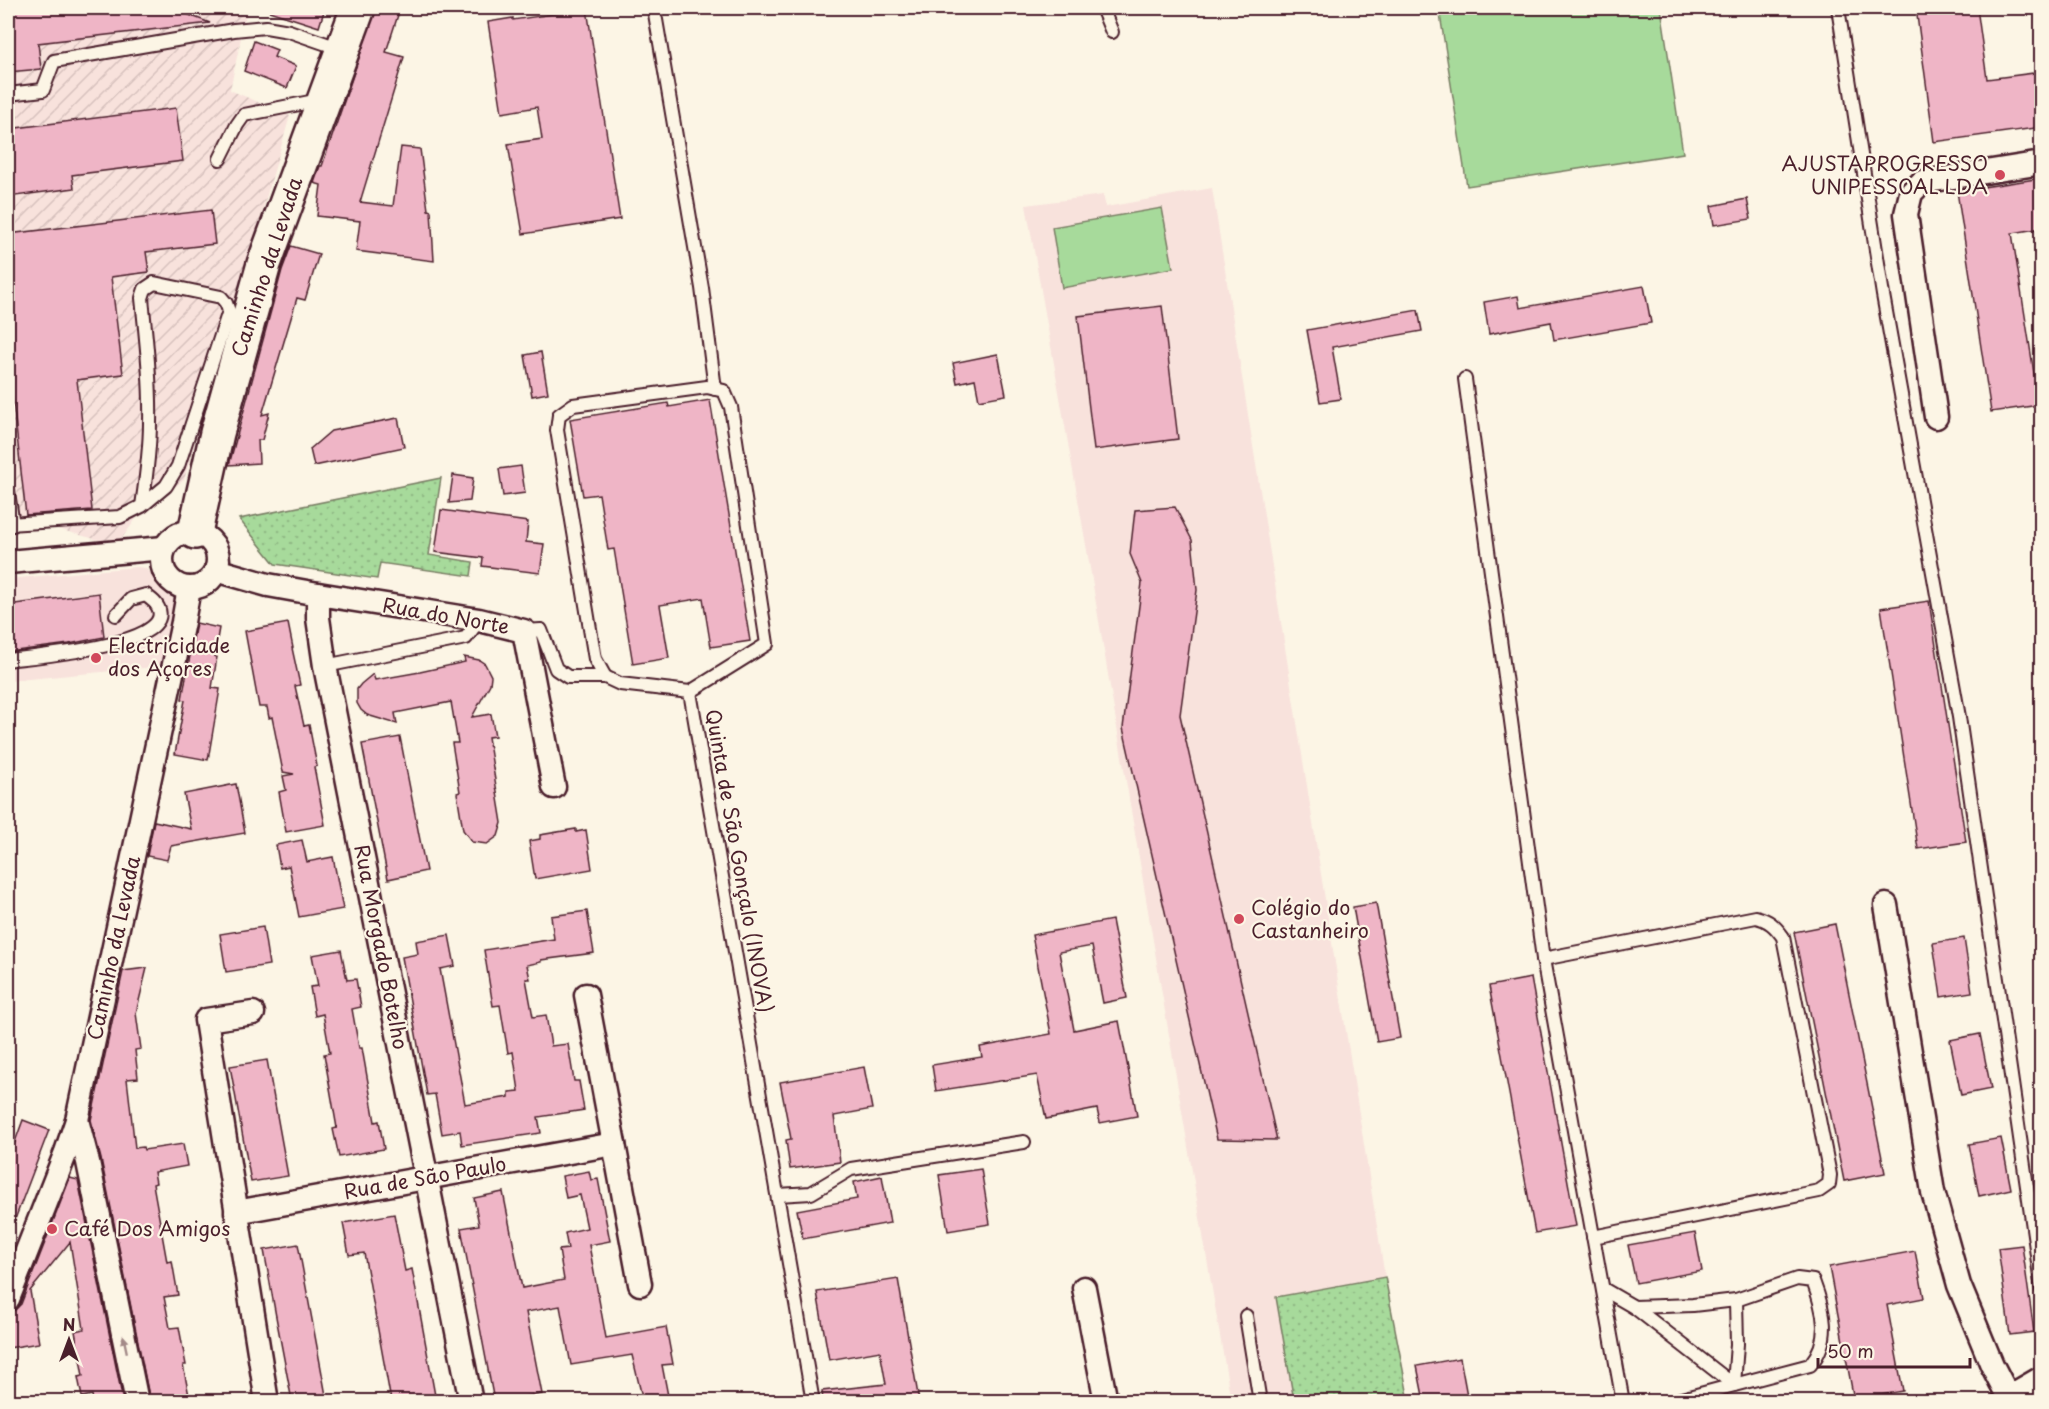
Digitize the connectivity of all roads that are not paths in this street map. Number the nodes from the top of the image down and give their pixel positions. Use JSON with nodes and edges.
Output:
{"nodes":[{"id":1,"x":358,"y":8,"type":"edge"},
{"id":2,"x":654,"y":8,"type":"edge"},
{"id":3,"x":1102,"y":8,"type":"edge"},
{"id":4,"x":1838,"y":8,"type":"edge"},
{"id":5,"x":1112,"y":32,"type":"dead end"},
{"id":6,"x":342,"y":50,"type":"junction"},
{"id":7,"x":8,"y":94,"type":"edge"},
{"id":8,"x":324,"y":99,"type":"junction"},
{"id":9,"x":220,"y":159,"type":"dead end"},
{"id":10,"x":2042,"y":163,"type":"edge"},
{"id":11,"x":1465,"y":379,"type":"dead end"},
{"id":12,"x":715,"y":388,"type":"junction"},
{"id":13,"x":1936,"y":417,"type":"dead end"},
{"id":14,"x":8,"y":492,"type":"edge"},
{"id":15,"x":142,"y":506,"type":"junction"},
{"id":16,"x":10,"y":525,"type":"edge"},
{"id":17,"x":195,"y":532,"type":"junction"},
{"id":18,"x":164,"y":548,"type":"junction"},
{"id":19,"x":8,"y":562,"type":"edge"},
{"id":20,"x":216,"y":570,"type":"junction"},
{"id":21,"x":189,"y":588,"type":"junction"},
{"id":22,"x":318,"y":594,"type":"junction"},
{"id":23,"x":116,"y":615,"type":"dead end"},
{"id":24,"x":479,"y":620,"type":"junction"},
{"id":25,"x":524,"y":631,"type":"junction"},
{"id":26,"x":8,"y":660,"type":"edge"},
{"id":27,"x":325,"y":666,"type":"junction"},
{"id":28,"x":605,"y":677,"type":"junction"},
{"id":29,"x":690,"y":692,"type":"junction"},
{"id":30,"x":554,"y":786,"type":"dead end"},
{"id":31,"x":1886,"y":905,"type":"dead end"},
{"id":32,"x":1543,"y":959,"type":"junction"},
{"id":33,"x":586,"y":995,"type":"dead end"},
{"id":34,"x":253,"y":1013,"type":"dead end"},
{"id":35,"x":77,"y":1119,"type":"junction"},
{"id":36,"x":1024,"y":1142,"type":"dead end"},
{"id":37,"x":614,"y":1144,"type":"junction"},
{"id":38,"x":426,"y":1177,"type":"junction"},
{"id":39,"x":778,"y":1196,"type":"junction"},
{"id":40,"x":236,"y":1212,"type":"junction"},
{"id":41,"x":1593,"y":1237,"type":"junction"},
{"id":42,"x":640,"y":1284,"type":"dead end"},
{"id":43,"x":1084,"y":1288,"type":"dead end"},
{"id":44,"x":1603,"y":1289,"type":"junction"},
{"id":45,"x":2042,"y":1290,"type":"edge"},
{"id":46,"x":8,"y":1299,"type":"edge"},
{"id":47,"x":1736,"y":1300,"type":"junction"},
{"id":48,"x":1634,"y":1307,"type":"junction"},
{"id":49,"x":1246,"y":1316,"type":"dead end"},
{"id":50,"x":2042,"y":1384,"type":"edge"},
{"id":51,"x":1734,"y":1385,"type":"junction"},
{"id":52,"x":137,"y":1401,"type":"edge"},
{"id":53,"x":267,"y":1401,"type":"edge"},
{"id":54,"x":471,"y":1401,"type":"edge"},
{"id":55,"x":813,"y":1401,"type":"edge"},
{"id":56,"x":1106,"y":1401,"type":"edge"},
{"id":57,"x":1260,"y":1401,"type":"edge"},
{"id":58,"x":1623,"y":1401,"type":"edge"},
{"id":59,"x":1670,"y":1401,"type":"edge"},
{"id":60,"x":2011,"y":1401,"type":"edge"}],
"edges":[{"from":1,"to":6,"type":"street","name":"Caminho da Levada"},
{"from":2,"to":12,"type":"lane"},
{"from":3,"to":5,"type":"lane"},
{"from":4,"to":45,"type":"lane"},
{"from":6,"to":7,"type":"lane"},
{"from":6,"to":8,"type":"street","name":"Caminho da Levada"},
{"from":8,"to":9,"type":"lane"},
{"from":8,"to":17,"type":"street","name":"Caminho da Levada"},
{"from":10,"to":13,"type":"street"},
{"from":11,"to":32,"type":"lane"},
{"from":12,"to":28,"type":"lane"},
{"from":12,"to":29,"type":"lane"},
{"from":14,"to":16,"type":"lane"},
{"from":15,"to":15,"type":"lane"},
{"from":15,"to":16,"type":"lane"},
{"from":17,"to":18,"type":"street"},
{"from":17,"to":20,"type":"street"},
{"from":18,"to":19,"type":"street"},
{"from":18,"to":21,"type":"street"},
{"from":20,"to":21,"type":"street"},
{"from":20,"to":22,"type":"street"},
{"from":21,"to":35,"type":"street","name":"Caminho da Levada"},
{"from":22,"to":24,"type":"street","name":"Rua do Norte"},
{"from":22,"to":27,"type":"street","name":"Rua Morgado Botelho"},
{"from":23,"to":26,"type":"lane"},
{"from":24,"to":25,"type":"street","name":"Rua do Norte"},
{"from":24,"to":27,"type":"lane"},
{"from":25,"to":28,"type":"lane","name":"Quinta de São Gonçalo (INOVA)"},
{"from":25,"to":30,"type":"street","name":"Rua do Norte"},
{"from":27,"to":38,"type":"street","name":"Rua Morgado Botelho"},
{"from":28,"to":29,"type":"lane","name":"Quinta de São Gonçalo (INOVA)"},
{"from":29,"to":39,"type":"lane","name":"Quinta de São Gonçalo (INOVA)"},
{"from":31,"to":60,"type":"street"},
{"from":32,"to":41,"type":"lane"},
{"from":32,"to":41,"type":"lane"},
{"from":33,"to":37,"type":"street"},
{"from":34,"to":40,"type":"street"},
{"from":35,"to":46,"type":"street","name":"Caminho da Levada"},
{"from":52,"to":35,"type":"street","one_way":true},
{"from":36,"to":39,"type":"lane"},
{"from":37,"to":38,"type":"street","name":"Rua de São Paulo"},
{"from":37,"to":42,"type":"street"},
{"from":38,"to":40,"type":"street","name":"Rua de São Paulo"},
{"from":38,"to":54,"type":"street","name":"Rua Morgado Botelho"},
{"from":39,"to":55,"type":"lane","name":"Quinta de São Gonçalo (INOVA)"},
{"from":40,"to":53,"type":"street"},
{"from":41,"to":44,"type":"lane"},
{"from":43,"to":56,"type":"street"},
{"from":44,"to":48,"type":"lane"},
{"from":44,"to":58,"type":"lane"},
{"from":47,"to":48,"type":"lane"},
{"from":47,"to":51,"type":"lane"},
{"from":47,"to":51,"type":"lane"},
{"from":48,"to":51,"type":"lane"},
{"from":49,"to":57,"type":"lane"},
{"from":50,"to":60,"type":"street"},
{"from":51,"to":59,"type":"lane"}]}
